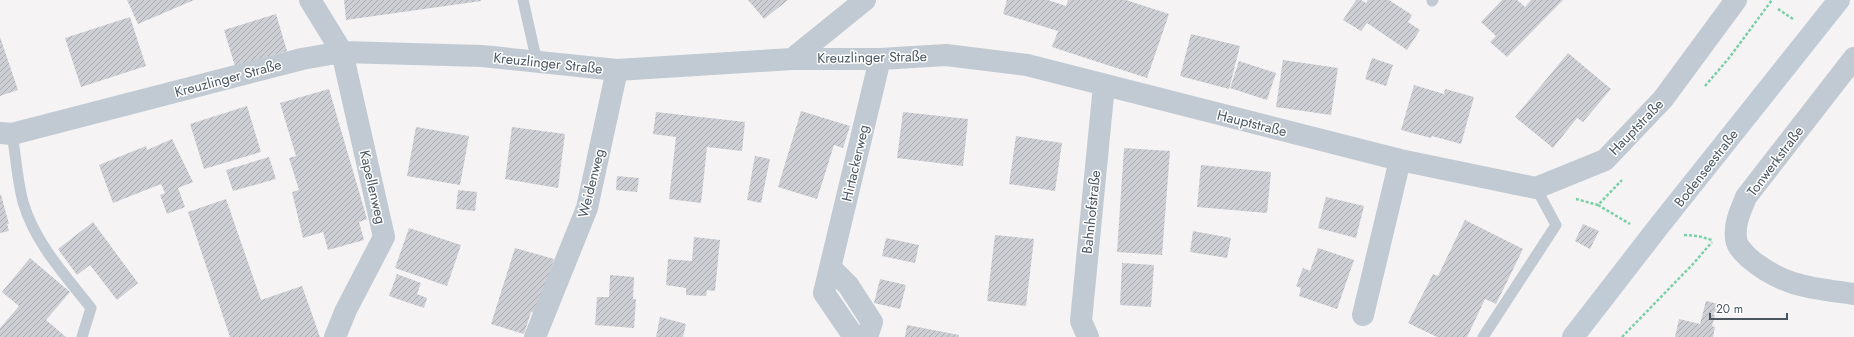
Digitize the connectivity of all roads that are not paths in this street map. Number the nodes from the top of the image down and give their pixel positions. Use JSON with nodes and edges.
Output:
{"nodes":[{"id":1,"x":310,"y":0,"type":"edge"},
{"id":2,"x":523,"y":0,"type":"edge"},
{"id":3,"x":865,"y":0,"type":"edge"},
{"id":4,"x":1736,"y":0,"type":"edge"},
{"id":5,"x":1839,"y":0,"type":"edge"},
{"id":6,"x":342,"y":52,"type":"junction"},
{"id":7,"x":1854,"y":58,"type":"edge"},
{"id":8,"x":792,"y":59,"type":"junction"},
{"id":9,"x":880,"y":59,"type":"junction"},
{"id":10,"x":537,"y":62,"type":"junction"},
{"id":11,"x":617,"y":70,"type":"junction"},
{"id":12,"x":1104,"y":85,"type":"junction"},
{"id":13,"x":6,"y":134,"type":"edge"},
{"id":14,"x":1400,"y":160,"type":"junction"},
{"id":15,"x":1536,"y":188,"type":"junction"},
{"id":16,"x":830,"y":268,"type":"junction"},
{"id":17,"x":1854,"y":294,"type":"edge"},
{"id":18,"x":1363,"y":315,"type":"dead end"},
{"id":19,"x":82,"y":337,"type":"edge"},
{"id":20,"x":335,"y":337,"type":"edge"},
{"id":21,"x":535,"y":337,"type":"edge"},
{"id":22,"x":854,"y":337,"type":"edge"},
{"id":23,"x":867,"y":337,"type":"edge"},
{"id":24,"x":1088,"y":337,"type":"edge"},
{"id":25,"x":1483,"y":337,"type":"edge"},
{"id":26,"x":1573,"y":337,"type":"edge"}],
"edges":[{"from":1,"to":6,"type":"street","name":"Kapellenweg"},
{"from":2,"to":10,"type":"lane"},
{"from":3,"to":8,"type":"street"},
{"from":4,"to":15,"type":"street","name":"Hauptstraße"},
{"from":5,"to":26,"type":"main road","name":"Bodenseestraße"},
{"from":6,"to":10,"type":"street","name":"Kreuzlinger Straße"},
{"from":6,"to":13,"type":"street","name":"Kreuzlinger Straße"},
{"from":6,"to":20,"type":"street","name":"Kapellenweg"},
{"from":7,"to":17,"type":"street","name":"Tonwerkstraße"},
{"from":8,"to":9,"type":"street","name":"Kreuzlinger Straße"},
{"from":8,"to":11,"type":"street","name":"Kreuzlinger Straße"},
{"from":9,"to":12,"type":"street","name":"Kreuzlinger Straße"},
{"from":9,"to":16,"type":"street","name":"Hirtackerweg"},
{"from":10,"to":11,"type":"street","name":"Kreuzlinger Straße"},
{"from":11,"to":21,"type":"street","name":"Weidenweg"},
{"from":12,"to":14,"type":"street","name":"Hauptstraße"},
{"from":12,"to":24,"type":"street","name":"Bahnhofstraße"},
{"from":13,"to":19,"type":"lane"},
{"from":14,"to":15,"type":"street","name":"Hauptstraße"},
{"from":14,"to":18,"type":"street"},
{"from":15,"to":25,"type":"lane"},
{"from":16,"to":22,"type":"street","name":"Hirtackerweg"},
{"from":16,"to":23,"type":"street"}]}
